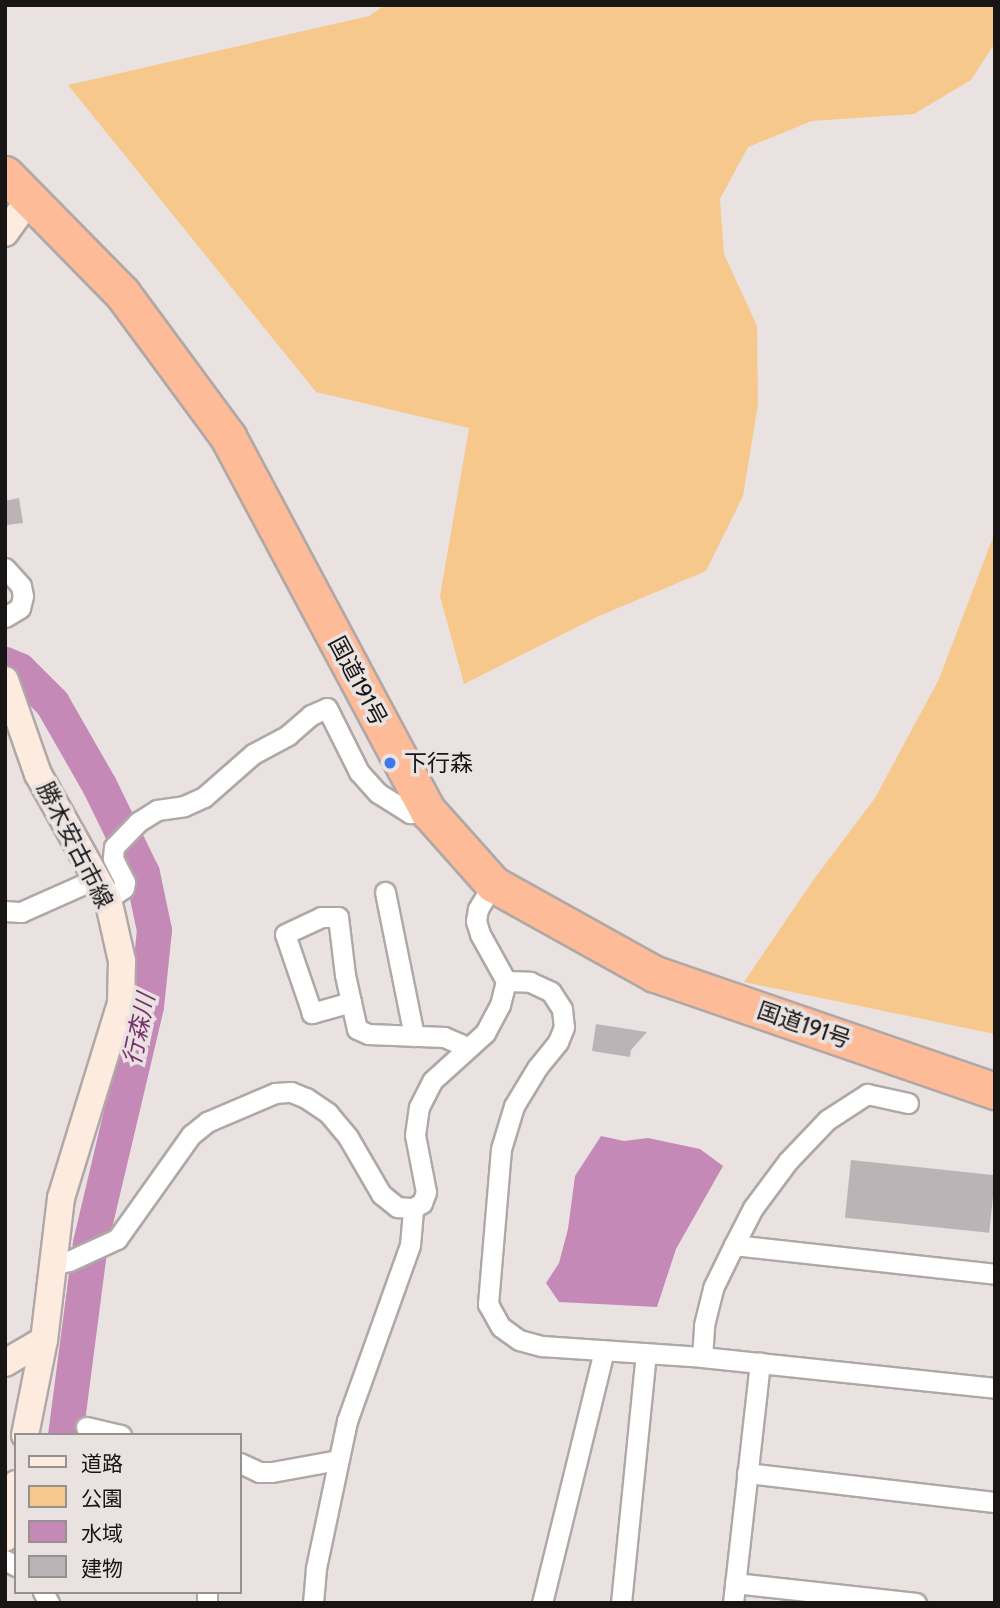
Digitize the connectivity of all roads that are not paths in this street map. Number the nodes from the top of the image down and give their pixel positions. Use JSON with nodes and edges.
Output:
{"nodes":[{"id":1,"x":5,"y":174,"type":"edge"},
{"id":2,"x":30,"y":198,"type":"junction"},
{"id":3,"x":5,"y":233,"type":"edge"},
{"id":4,"x":5,"y":568,"type":"edge"},
{"id":5,"x":5,"y":617,"type":"edge"},
{"id":6,"x":5,"y":680,"type":"edge"},
{"id":7,"x":428,"y":811,"type":"junction"},
{"id":8,"x":493,"y":884,"type":"junction"},
{"id":9,"x":102,"y":889,"type":"junction"},
{"id":10,"x":386,"y":892,"type":"dead end"},
{"id":11,"x":5,"y":911,"type":"edge"},
{"id":12,"x":506,"y":981,"type":"junction"},
{"id":13,"x":351,"y":1002,"type":"junction"},
{"id":14,"x":414,"y":1036,"type":"junction"},
{"id":15,"x":468,"y":1047,"type":"junction"},
{"id":16,"x":995,"y":1091,"type":"edge"},
{"id":17,"x":908,"y":1103,"type":"dead end"},
{"id":18,"x":413,"y":1208,"type":"junction"},
{"id":19,"x":734,"y":1245,"type":"junction"},
{"id":20,"x":53,"y":1265,"type":"junction"},
{"id":21,"x":995,"y":1274,"type":"edge"},
{"id":22,"x":44,"y":1340,"type":"junction"},
{"id":23,"x":604,"y":1350,"type":"junction"},
{"id":24,"x":646,"y":1353,"type":"junction"},
{"id":25,"x":702,"y":1356,"type":"junction"},
{"id":26,"x":5,"y":1363,"type":"edge"},
{"id":27,"x":760,"y":1363,"type":"junction"},
{"id":28,"x":995,"y":1388,"type":"edge"},
{"id":29,"x":86,"y":1427,"type":"dead end"},
{"id":30,"x":25,"y":1433,"type":"edge"},
{"id":31,"x":112,"y":1433,"type":"edge"},
{"id":32,"x":338,"y":1461,"type":"junction"},
{"id":33,"x":242,"y":1464,"type":"edge"},
{"id":34,"x":747,"y":1474,"type":"junction"},
{"id":35,"x":14,"y":1494,"type":"edge"},
{"id":36,"x":995,"y":1502,"type":"edge"},
{"id":37,"x":5,"y":1538,"type":"edge"},
{"id":38,"x":735,"y":1583,"type":"junction"},
{"id":39,"x":313,"y":1603,"type":"edge"},
{"id":40,"x":542,"y":1603,"type":"edge"},
{"id":41,"x":621,"y":1603,"type":"edge"},
{"id":42,"x":733,"y":1603,"type":"edge"},
{"id":43,"x":916,"y":1603,"type":"edge"}],
"edges":[{"from":1,"to":2,"type":"highway","name":"国道191号"},
{"from":2,"to":3,"type":"main road"},
{"from":2,"to":7,"type":"highway","name":"国道191号"},
{"from":4,"to":5,"type":"street"},
{"from":6,"to":9,"type":"main road","name":"勝木安古市線"},
{"from":7,"to":8,"type":"highway","name":"国道191号"},
{"from":7,"to":9,"type":"street"},
{"from":8,"to":12,"type":"street"},
{"from":8,"to":16,"type":"highway","name":"国道191号"},
{"from":9,"to":11,"type":"street"},
{"from":9,"to":20,"type":"main road","name":"勝木安古市線"},
{"from":10,"to":14,"type":"street"},
{"from":12,"to":15,"type":"street"},
{"from":12,"to":23,"type":"street"},
{"from":13,"to":13,"type":"street"},
{"from":13,"to":14,"type":"street"},
{"from":14,"to":15,"type":"street"},
{"from":15,"to":18,"type":"street"},
{"from":17,"to":19,"type":"street"},
{"from":18,"to":20,"type":"street"},
{"from":18,"to":32,"type":"street"},
{"from":19,"to":21,"type":"street"},
{"from":19,"to":25,"type":"street"},
{"from":20,"to":22,"type":"main road","name":"勝木安古市線"},
{"from":22,"to":26,"type":"main road"},
{"from":22,"to":30,"type":"main road","name":"勝木安古市線"},
{"from":23,"to":24,"type":"street"},
{"from":23,"to":40,"type":"street"},
{"from":24,"to":25,"type":"street"},
{"from":24,"to":41,"type":"street"},
{"from":25,"to":27,"type":"street"},
{"from":27,"to":28,"type":"street"},
{"from":27,"to":34,"type":"street"},
{"from":29,"to":31,"type":"street"},
{"from":32,"to":33,"type":"street"},
{"from":32,"to":39,"type":"street"},
{"from":34,"to":36,"type":"street"},
{"from":34,"to":38,"type":"street"},
{"from":35,"to":37,"type":"main road"},
{"from":38,"to":42,"type":"street"},
{"from":38,"to":43,"type":"street"}]}
